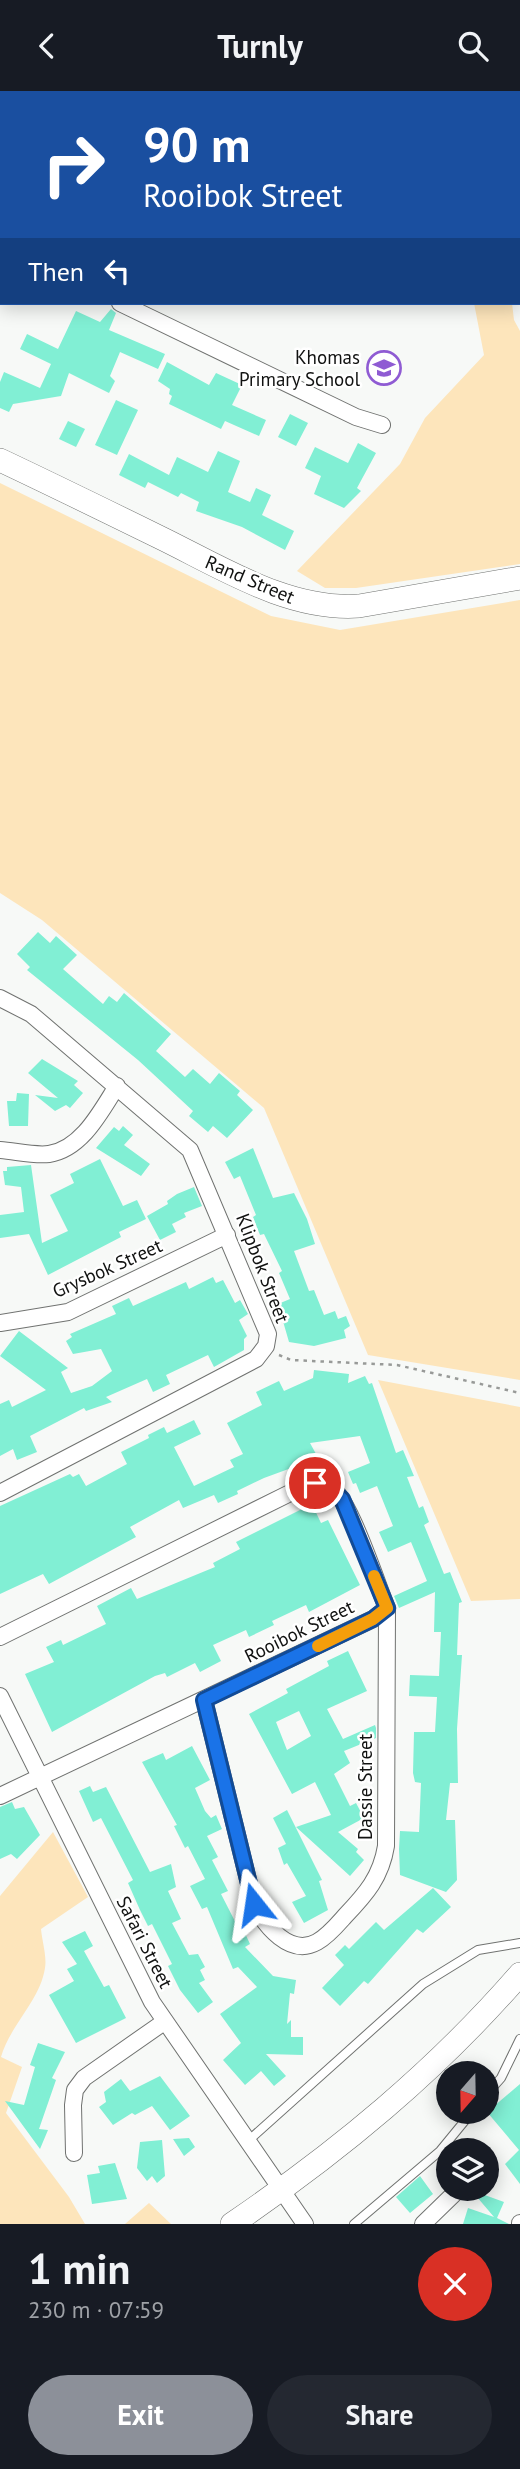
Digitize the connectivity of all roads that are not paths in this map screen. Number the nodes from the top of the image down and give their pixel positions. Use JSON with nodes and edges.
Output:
{"nodes":[{"id":1,"x":124,"y":305,"type":"edge"},
{"id":2,"x":382,"y":425,"type":"dead end"},
{"id":3,"x":0,"y":460,"type":"edge"},
{"id":4,"x":520,"y":578,"type":"edge"},
{"id":5,"x":0,"y":998,"type":"edge"},
{"id":6,"x":117,"y":1086,"type":"junction"},
{"id":7,"x":0,"y":1150,"type":"edge"},
{"id":8,"x":228,"y":1235,"type":"junction"},
{"id":9,"x":0,"y":1323,"type":"edge"},
{"id":10,"x":0,"y":1493,"type":"edge"},
{"id":11,"x":387,"y":1608,"type":"junction"},
{"id":12,"x":0,"y":1637,"type":"edge"},
{"id":13,"x":0,"y":1696,"type":"edge"},
{"id":14,"x":204,"y":1700,"type":"junction"},
{"id":15,"x":40,"y":1777,"type":"junction"},
{"id":16,"x":0,"y":1796,"type":"edge"},
{"id":17,"x":520,"y":1943,"type":"edge"},
{"id":18,"x":520,"y":1974,"type":"edge"},
{"id":19,"x":164,"y":2022,"type":"junction"},
{"id":20,"x":520,"y":2039,"type":"edge"},
{"id":21,"x":499,"y":2080,"type":"edge"},
{"id":22,"x":461,"y":2125,"type":"edge"},
{"id":23,"x":248,"y":2141,"type":"junction"},
{"id":24,"x":74,"y":2153,"type":"dead end"},
{"id":25,"x":282,"y":2189,"type":"junction"},
{"id":26,"x":447,"y":2201,"type":"edge"},
{"id":27,"x":232,"y":2224,"type":"edge"},
{"id":28,"x":305,"y":2224,"type":"edge"},
{"id":29,"x":354,"y":2224,"type":"edge"},
{"id":30,"x":423,"y":2224,"type":"edge"}],
"edges":[{"from":1,"to":2,"type":"street"},
{"from":3,"to":4,"type":"street","name":"Rand Street"},
{"from":5,"to":6,"type":"street","name":"Klipbok Street"},
{"from":6,"to":7,"type":"street"},
{"from":6,"to":8,"type":"street","name":"Klipbok Street"},
{"from":8,"to":9,"type":"street","name":"Grysbok Street"},
{"from":8,"to":10,"type":"street","name":"Klipbok Street"},
{"from":11,"to":12,"type":"street"},
{"from":11,"to":14,"type":"street","name":"Rooibok Street"},
{"from":11,"to":14,"type":"street","name":"Dassie Street"},
{"from":13,"to":15,"type":"street","name":"Safari Street"},
{"from":14,"to":15,"type":"street","name":"Rooibok Street"},
{"from":15,"to":16,"type":"street","name":"Rooibok Street"},
{"from":15,"to":19,"type":"street","name":"Safari Street"},
{"from":17,"to":23,"type":"lane"},
{"from":18,"to":25,"type":"street"},
{"from":19,"to":23,"type":"street","name":"Safari Street"},
{"from":19,"to":24,"type":"street"},
{"from":20,"to":21,"type":"lane"},
{"from":22,"to":29,"type":"lane"},
{"from":23,"to":25,"type":"street","name":"Safari Street"},
{"from":25,"to":27,"type":"street"},
{"from":25,"to":28,"type":"street","name":"Safari Street"},
{"from":26,"to":30,"type":"street"}]}
